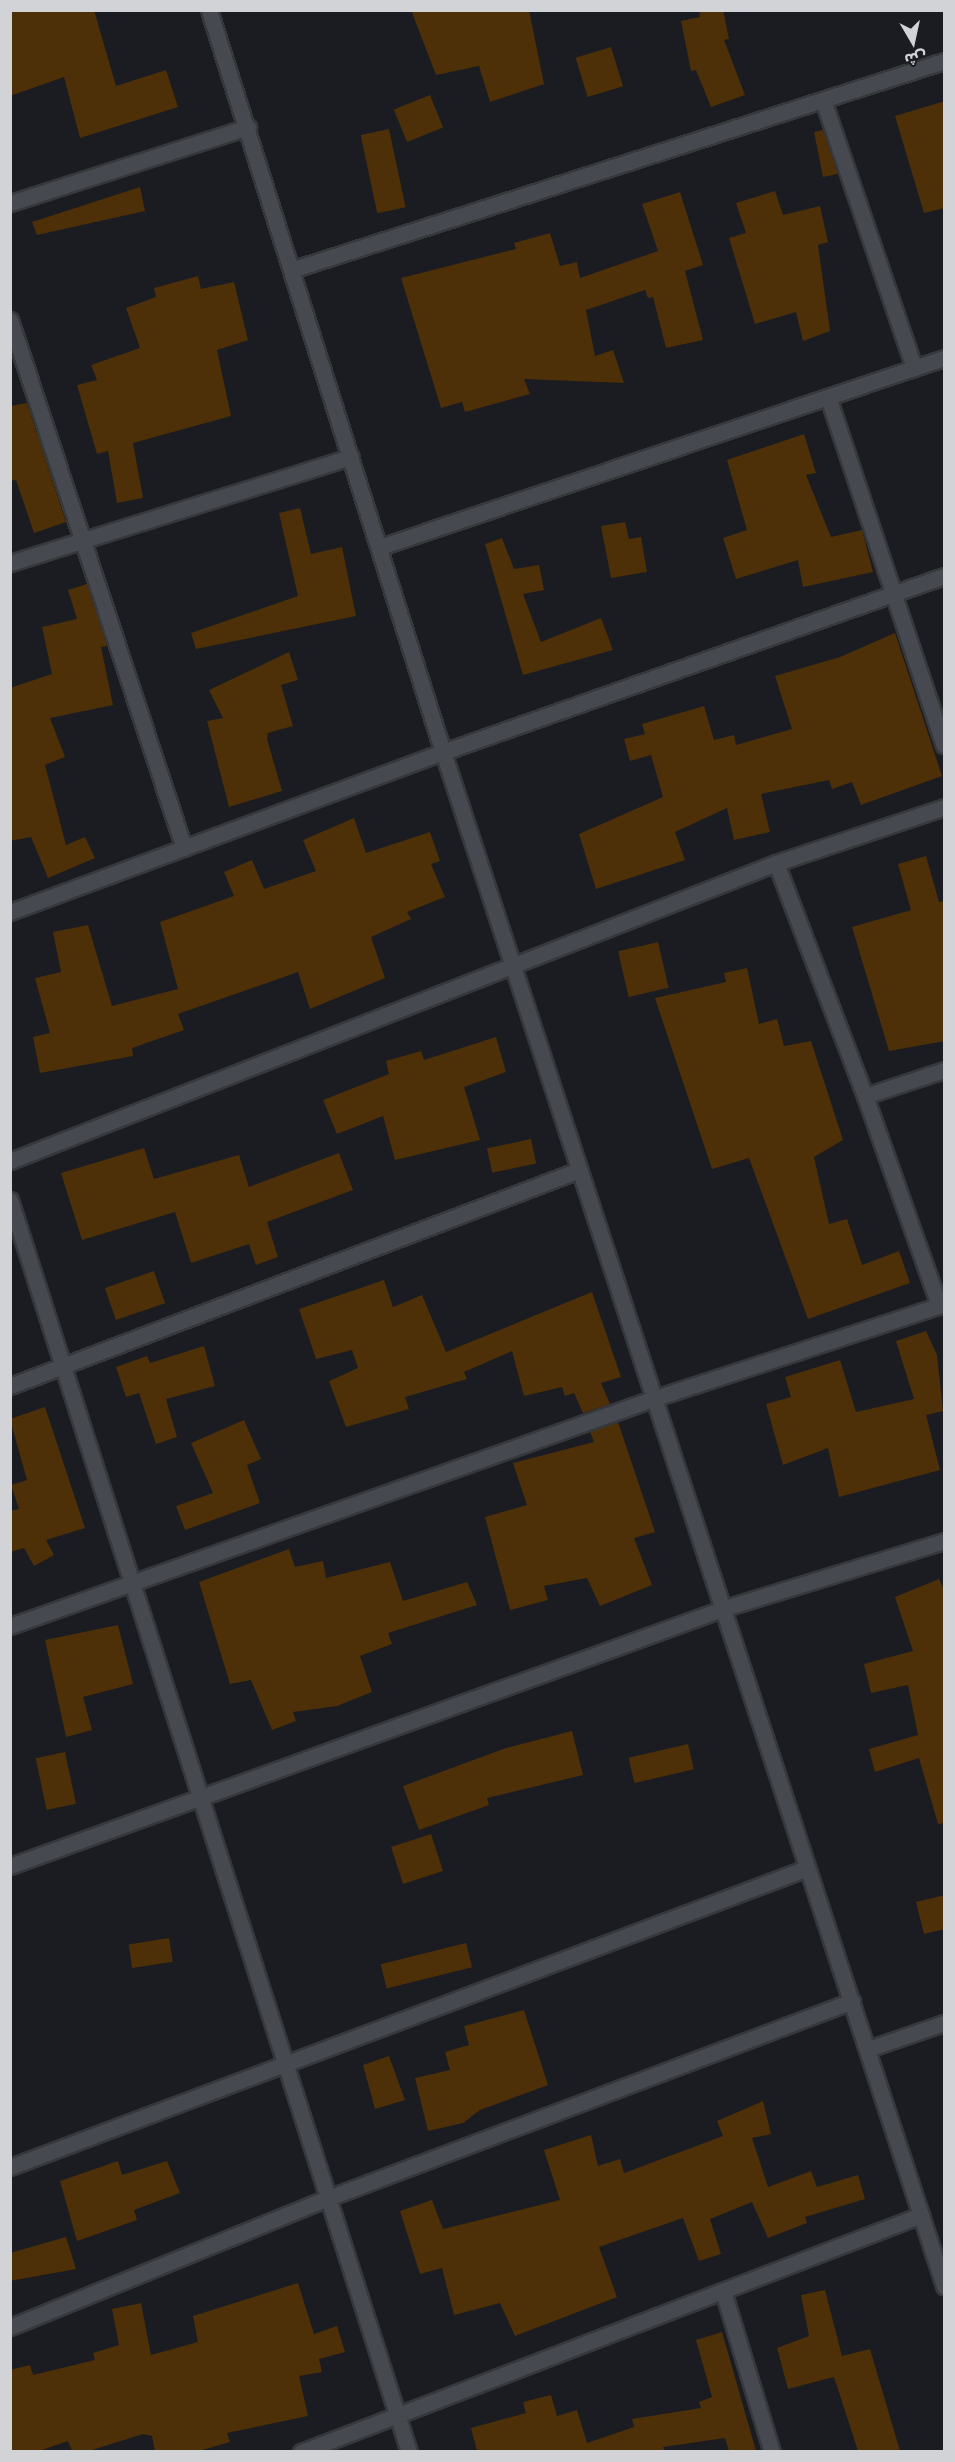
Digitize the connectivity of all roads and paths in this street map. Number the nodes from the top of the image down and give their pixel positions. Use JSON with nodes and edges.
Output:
{"nodes":[{"id":1,"x":209,"y":10,"type":"edge"},
{"id":2,"x":945,"y":61,"type":"edge"},
{"id":3,"x":823,"y":100,"type":"junction"},
{"id":4,"x":248,"y":127,"type":"junction"},
{"id":5,"x":10,"y":203,"type":"edge"},
{"id":6,"x":291,"y":270,"type":"junction"},
{"id":7,"x":10,"y":320,"type":"edge"},
{"id":8,"x":945,"y":358,"type":"edge"},
{"id":9,"x":914,"y":368,"type":"junction"},
{"id":10,"x":828,"y":397,"type":"junction"},
{"id":11,"x":351,"y":456,"type":"junction"},
{"id":12,"x":84,"y":540,"type":"junction"},
{"id":13,"x":380,"y":547,"type":"junction"},
{"id":14,"x":10,"y":563,"type":"edge"},
{"id":15,"x":945,"y":576,"type":"edge"},
{"id":16,"x":893,"y":592,"type":"junction"},
{"id":17,"x":945,"y":745,"type":"edge"},
{"id":18,"x":443,"y":752,"type":"junction"},
{"id":19,"x":945,"y":807,"type":"edge"},
{"id":20,"x":184,"y":848,"type":"junction"},
{"id":21,"x":776,"y":863,"type":"junction"},
{"id":22,"x":10,"y":912,"type":"edge"},
{"id":23,"x":513,"y":963,"type":"junction"},
{"id":24,"x":945,"y":1070,"type":"edge"},
{"id":25,"x":865,"y":1096,"type":"junction"},
{"id":26,"x":10,"y":1161,"type":"edge"},
{"id":27,"x":579,"y":1170,"type":"junction"},
{"id":28,"x":10,"y":1200,"type":"edge"},
{"id":29,"x":942,"y":1304,"type":"edge"},
{"id":30,"x":62,"y":1366,"type":"junction"},
{"id":31,"x":10,"y":1386,"type":"edge"},
{"id":32,"x":658,"y":1397,"type":"junction"},
{"id":33,"x":945,"y":1541,"type":"edge"},
{"id":34,"x":128,"y":1580,"type":"junction"},
{"id":35,"x":724,"y":1608,"type":"junction"},
{"id":36,"x":10,"y":1626,"type":"edge"},
{"id":37,"x":201,"y":1797,"type":"junction"},
{"id":38,"x":10,"y":1866,"type":"edge"},
{"id":39,"x":807,"y":1868,"type":"junction"},
{"id":40,"x":852,"y":2001,"type":"junction"},
{"id":41,"x":945,"y":2023,"type":"edge"},
{"id":42,"x":868,"y":2049,"type":"junction"},
{"id":43,"x":283,"y":2061,"type":"junction"},
{"id":44,"x":10,"y":2167,"type":"edge"},
{"id":45,"x":328,"y":2198,"type":"junction"},
{"id":46,"x":921,"y":2215,"type":"junction"},
{"id":47,"x":941,"y":2262,"type":"edge"},
{"id":48,"x":945,"y":2286,"type":"edge"},
{"id":49,"x":723,"y":2291,"type":"junction"},
{"id":50,"x":10,"y":2327,"type":"edge"},
{"id":51,"x":398,"y":2414,"type":"junction"},
{"id":52,"x":301,"y":2451,"type":"edge"},
{"id":53,"x":409,"y":2451,"type":"edge"},
{"id":54,"x":772,"y":2451,"type":"edge"}],
"edges":[{"from":1,"to":4,"type":"street"},
{"from":2,"to":3,"type":"street"},
{"from":3,"to":6,"type":"street"},
{"from":3,"to":9,"type":"street"},
{"from":4,"to":5,"type":"street"},
{"from":4,"to":6,"type":"street"},
{"from":6,"to":11,"type":"street"},
{"from":7,"to":12,"type":"street"},
{"from":8,"to":9,"type":"street"},
{"from":9,"to":10,"type":"street"},
{"from":10,"to":13,"type":"street"},
{"from":10,"to":16,"type":"street"},
{"from":11,"to":12,"type":"street"},
{"from":11,"to":13,"type":"street"},
{"from":12,"to":14,"type":"street"},
{"from":12,"to":20,"type":"street"},
{"from":13,"to":18,"type":"street"},
{"from":15,"to":16,"type":"street"},
{"from":16,"to":17,"type":"street"},
{"from":16,"to":18,"type":"street"},
{"from":18,"to":20,"type":"street"},
{"from":18,"to":23,"type":"street"},
{"from":19,"to":21,"type":"street"},
{"from":20,"to":22,"type":"street"},
{"from":21,"to":23,"type":"street"},
{"from":21,"to":25,"type":"street"},
{"from":23,"to":26,"type":"street"},
{"from":23,"to":27,"type":"street"},
{"from":24,"to":25,"type":"street"},
{"from":25,"to":29,"type":"street"},
{"from":27,"to":30,"type":"street"},
{"from":27,"to":32,"type":"street"},
{"from":28,"to":30,"type":"street"},
{"from":29,"to":32,"type":"street"},
{"from":30,"to":31,"type":"street"},
{"from":30,"to":34,"type":"street"},
{"from":32,"to":34,"type":"street"},
{"from":32,"to":35,"type":"street"},
{"from":33,"to":35,"type":"street"},
{"from":34,"to":36,"type":"street"},
{"from":34,"to":37,"type":"street"},
{"from":35,"to":37,"type":"street"},
{"from":35,"to":39,"type":"street"},
{"from":37,"to":38,"type":"street"},
{"from":37,"to":43,"type":"street"},
{"from":39,"to":40,"type":"street"},
{"from":39,"to":43,"type":"street"},
{"from":40,"to":42,"type":"street"},
{"from":40,"to":45,"type":"street"},
{"from":41,"to":42,"type":"street"},
{"from":42,"to":46,"type":"street"},
{"from":43,"to":44,"type":"street"},
{"from":43,"to":45,"type":"street"},
{"from":45,"to":50,"type":"street"},
{"from":45,"to":51,"type":"street"},
{"from":46,"to":47,"type":"street"},
{"from":46,"to":49,"type":"street"},
{"from":47,"to":48,"type":"street"},
{"from":49,"to":51,"type":"street"},
{"from":49,"to":54,"type":"street"},
{"from":51,"to":52,"type":"street"},
{"from":51,"to":53,"type":"street"}]}
